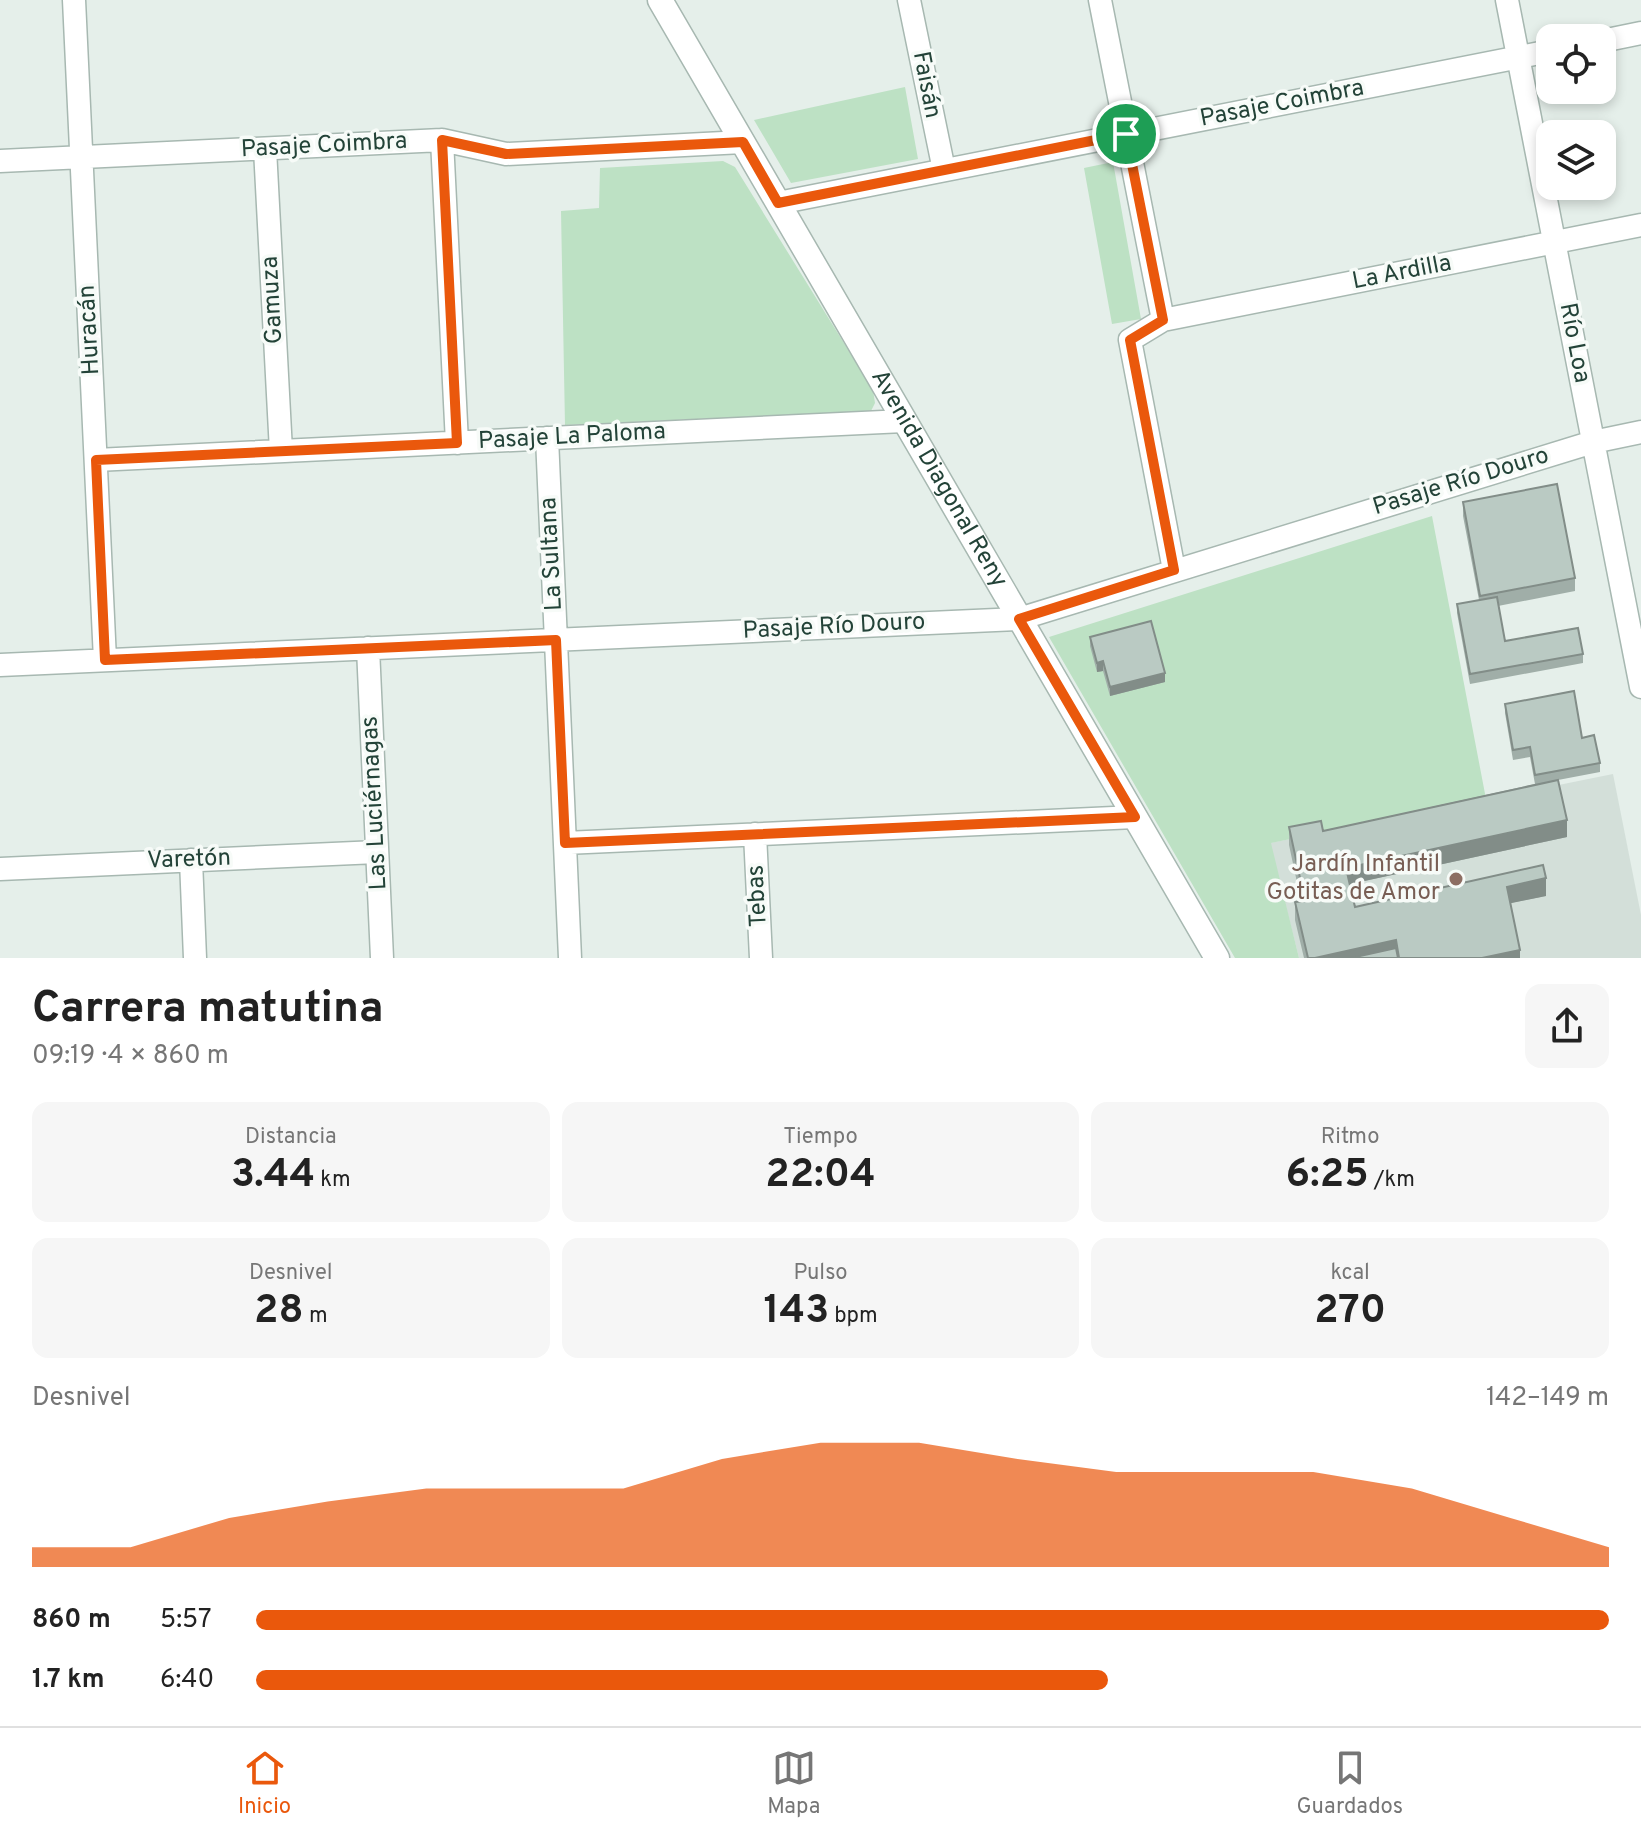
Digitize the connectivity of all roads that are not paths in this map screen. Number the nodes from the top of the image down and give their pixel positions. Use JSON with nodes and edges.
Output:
{"nodes":[{"id":1,"x":74,"y":0,"type":"edge"},
{"id":2,"x":660,"y":0,"type":"edge"},
{"id":3,"x":909,"y":0,"type":"edge"},
{"id":4,"x":1100,"y":0,"type":"edge"},
{"id":5,"x":1507,"y":0,"type":"edge"},
{"id":6,"x":1641,"y":33,"type":"edge"},
{"id":7,"x":1616,"y":38,"type":"edge"},
{"id":8,"x":1536,"y":54,"type":"edge"},
{"id":9,"x":1518,"y":57,"type":"junction"},
{"id":10,"x":1126,"y":134,"type":"junction"},
{"id":11,"x":442,"y":140,"type":"junction"},
{"id":12,"x":743,"y":142,"type":"junction"},
{"id":13,"x":265,"y":149,"type":"junction"},
{"id":14,"x":82,"y":157,"type":"junction"},
{"id":15,"x":0,"y":161,"type":"edge"},
{"id":16,"x":944,"y":170,"type":"junction"},
{"id":17,"x":778,"y":203,"type":"junction"},
{"id":18,"x":1641,"y":225,"type":"edge"},
{"id":19,"x":1554,"y":242,"type":"junction"},
{"id":20,"x":1163,"y":320,"type":"junction"},
{"id":21,"x":904,"y":421,"type":"junction"},
{"id":22,"x":1641,"y":432,"type":"edge"},
{"id":23,"x":547,"y":438,"type":"junction"},
{"id":24,"x":1593,"y":442,"type":"junction"},
{"id":25,"x":457,"y":443,"type":"junction"},
{"id":26,"x":281,"y":451,"type":"junction"},
{"id":27,"x":96,"y":460,"type":"junction"},
{"id":28,"x":1174,"y":570,"type":"junction"},
{"id":29,"x":1019,"y":619,"type":"junction"},
{"id":30,"x":556,"y":640,"type":"junction"},
{"id":31,"x":1637,"y":641,"type":"edge"},
{"id":32,"x":368,"y":648,"type":"junction"},
{"id":33,"x":105,"y":660,"type":"junction"},
{"id":34,"x":0,"y":665,"type":"edge"},
{"id":35,"x":1641,"y":687,"type":"edge"},
{"id":36,"x":1135,"y":817,"type":"junction"},
{"id":37,"x":755,"y":834,"type":"junction"},
{"id":38,"x":565,"y":843,"type":"junction"},
{"id":39,"x":377,"y":852,"type":"junction"},
{"id":40,"x":191,"y":860,"type":"junction"},
{"id":41,"x":0,"y":869,"type":"edge"},
{"id":42,"x":195,"y":958,"type":"edge"},
{"id":43,"x":382,"y":958,"type":"edge"},
{"id":44,"x":570,"y":958,"type":"edge"},
{"id":45,"x":761,"y":958,"type":"edge"},
{"id":46,"x":1217,"y":958,"type":"edge"}],
"edges":[{"from":1,"to":14,"type":"street","name":"Huracán"},
{"from":2,"to":12,"type":"street","name":"Avenida Diagonal Reny"},
{"from":3,"to":16,"type":"street","name":"Faisán"},
{"from":4,"to":10,"type":"street"},
{"from":5,"to":9,"type":"street","name":"Río Loa"},
{"from":6,"to":7,"type":"street"},
{"from":8,"to":9,"type":"street","name":"Pasaje Coimbra"},
{"from":9,"to":10,"type":"street","name":"Pasaje Coimbra"},
{"from":9,"to":19,"type":"street","name":"Río Loa"},
{"from":10,"to":16,"type":"street","name":"Pasaje Coimbra"},
{"from":10,"to":20,"type":"street"},
{"from":11,"to":12,"type":"street","name":"Pasaje Coimbra"},
{"from":11,"to":13,"type":"street","name":"Pasaje Coimbra"},
{"from":11,"to":25,"type":"street"},
{"from":12,"to":17,"type":"street","name":"Avenida Diagonal Reny"},
{"from":13,"to":14,"type":"street","name":"Pasaje Coimbra"},
{"from":13,"to":26,"type":"street","name":"Gamuza"},
{"from":14,"to":15,"type":"street","name":"Pasaje Coimbra"},
{"from":14,"to":27,"type":"street","name":"Huracán"},
{"from":16,"to":17,"type":"street","name":"Pasaje Coimbra"},
{"from":17,"to":21,"type":"street","name":"Avenida Diagonal Reny"},
{"from":18,"to":19,"type":"street","name":"La Ardilla"},
{"from":19,"to":20,"type":"street","name":"La Ardilla"},
{"from":19,"to":24,"type":"street","name":"Río Loa"},
{"from":20,"to":28,"type":"street"},
{"from":21,"to":23,"type":"street","name":"Pasaje La Paloma"},
{"from":21,"to":29,"type":"street","name":"Avenida Diagonal Reny"},
{"from":22,"to":24,"type":"street","name":"Pasaje Río Douro"},
{"from":23,"to":25,"type":"street","name":"Pasaje La Paloma"},
{"from":23,"to":30,"type":"street","name":"La Sultana"},
{"from":24,"to":28,"type":"street","name":"Pasaje Río Douro"},
{"from":24,"to":31,"type":"street","name":"Río Loa"},
{"from":25,"to":26,"type":"street","name":"Pasaje La Paloma"},
{"from":26,"to":27,"type":"street","name":"Pasaje La Paloma"},
{"from":27,"to":33,"type":"street","name":"Huracán"},
{"from":28,"to":29,"type":"street","name":"Pasaje Río Douro"},
{"from":29,"to":30,"type":"street","name":"Pasaje Río Douro"},
{"from":29,"to":36,"type":"street","name":"Avenida Diagonal Reny"},
{"from":30,"to":32,"type":"street","name":"Pasaje Río Douro"},
{"from":30,"to":38,"type":"street","name":"La Sultana"},
{"from":31,"to":35,"type":"street","name":"Río Loa"},
{"from":32,"to":33,"type":"street","name":"Pasaje Río Douro"},
{"from":32,"to":39,"type":"street","name":"Las Luciérnagas"},
{"from":33,"to":34,"type":"street","name":"Pasaje Río Douro"},
{"from":36,"to":37,"type":"street"},
{"from":36,"to":46,"type":"street","name":"Avenida Diagonal Reny"},
{"from":37,"to":38,"type":"street"},
{"from":37,"to":45,"type":"street","name":"Tebas"},
{"from":38,"to":44,"type":"street","name":"La Sultana"},
{"from":39,"to":40,"type":"street","name":"Varetón"},
{"from":39,"to":43,"type":"street","name":"Las Luciérnagas"},
{"from":40,"to":41,"type":"street","name":"Varetón"},
{"from":40,"to":42,"type":"street"}]}
